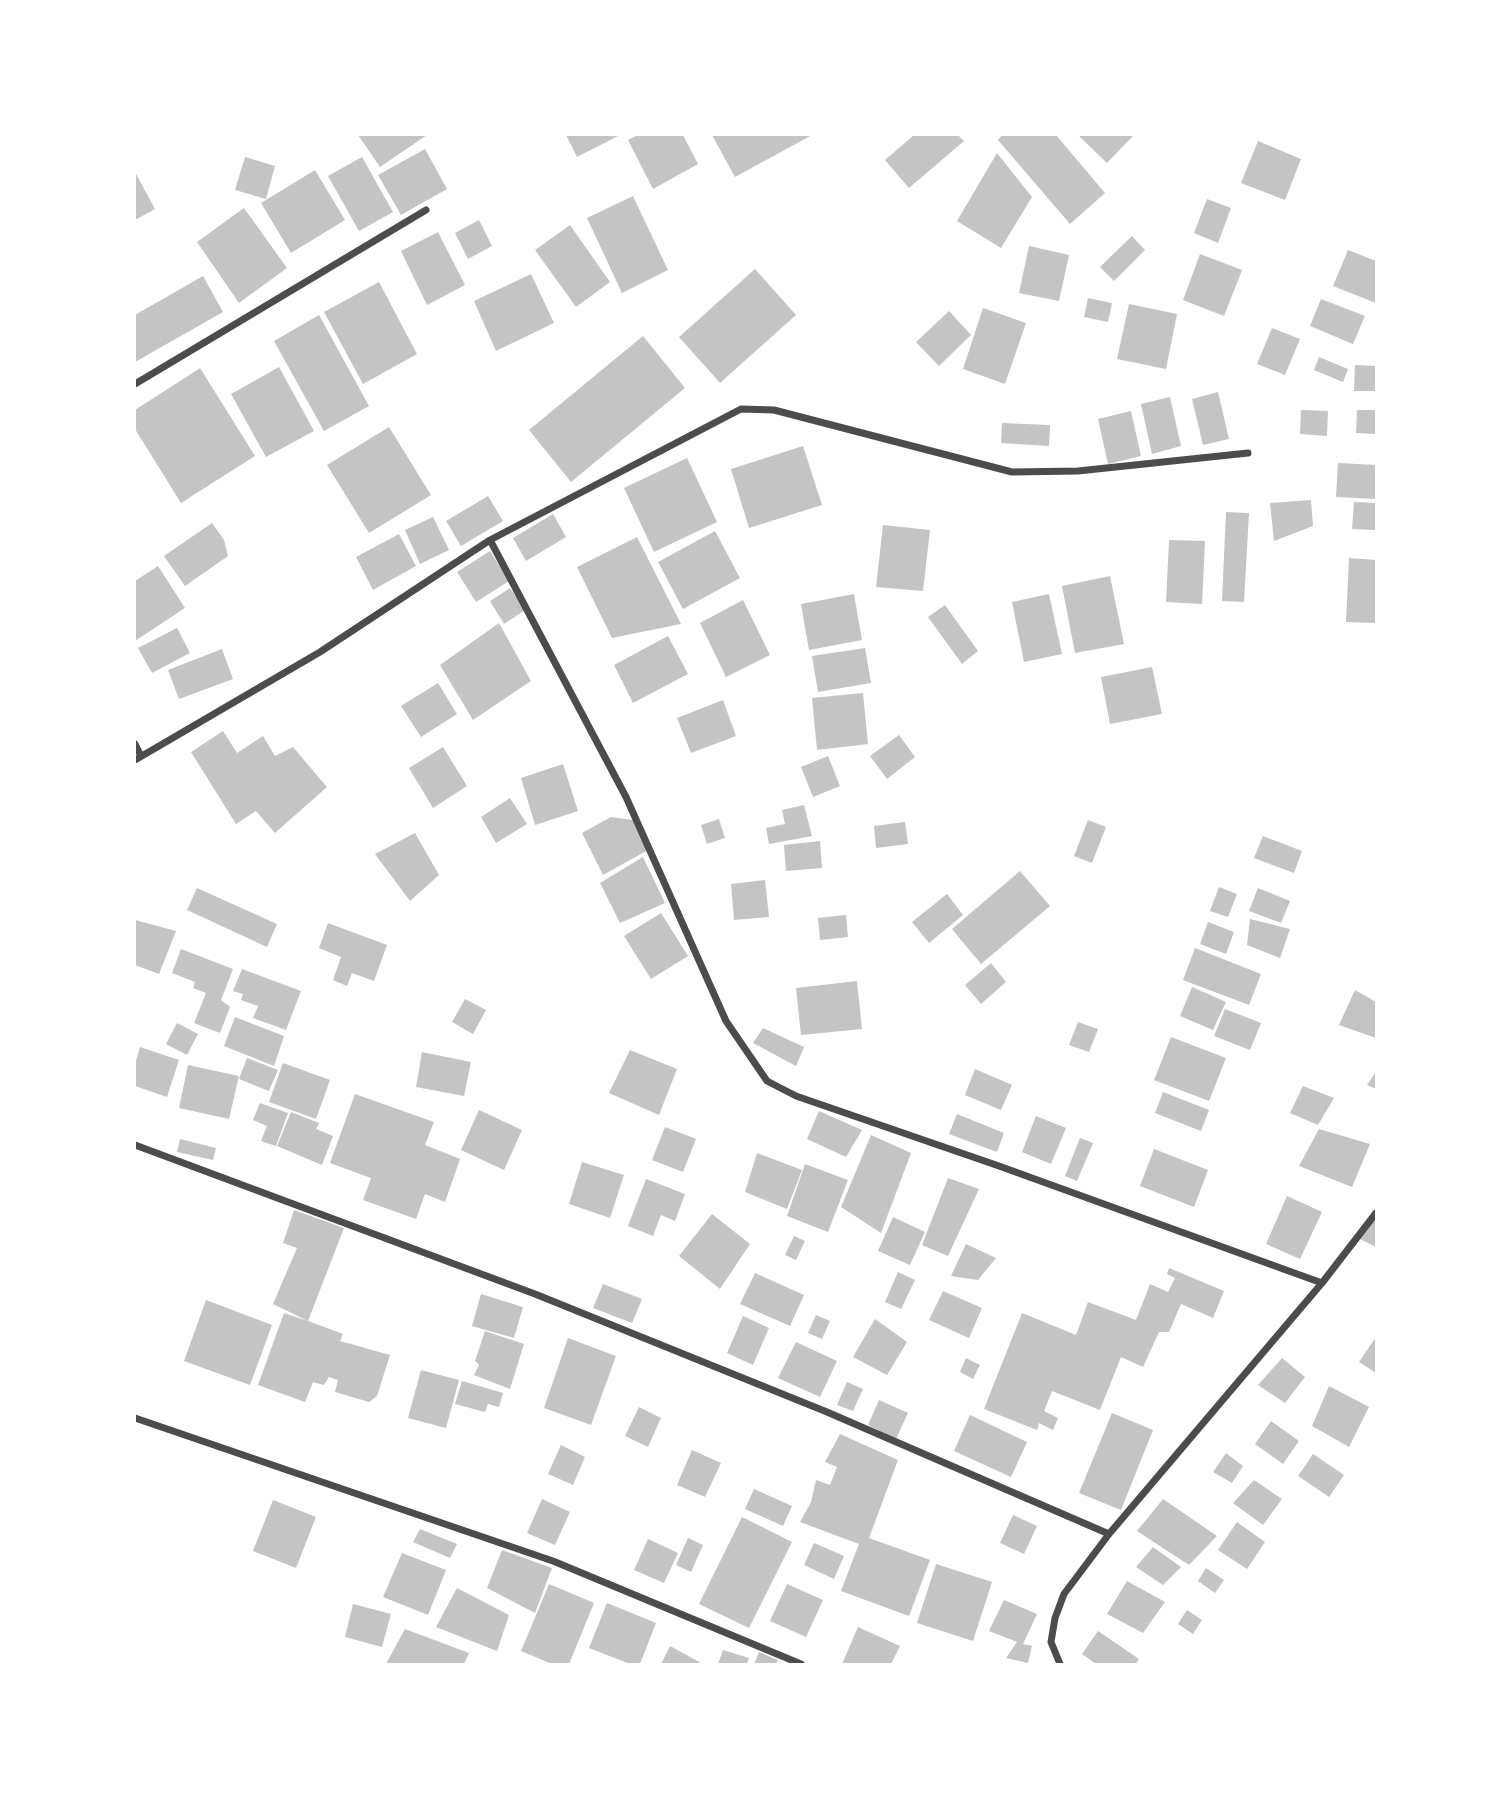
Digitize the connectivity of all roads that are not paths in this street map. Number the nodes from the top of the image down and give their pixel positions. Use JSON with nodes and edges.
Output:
{"nodes":[{"id":1,"x":426,"y":210,"type":"dead end"},
{"id":2,"x":135,"y":384,"type":"edge"},
{"id":3,"x":1248,"y":453,"type":"dead end"},
{"id":4,"x":490,"y":540,"type":"junction"},
{"id":5,"x":135,"y":744,"type":"edge"},
{"id":6,"x":138,"y":758,"type":"edge"},
{"id":7,"x":135,"y":1145,"type":"edge"},
{"id":8,"x":1376,"y":1213,"type":"edge"},
{"id":9,"x":1322,"y":1283,"type":"junction"},
{"id":10,"x":135,"y":1418,"type":"edge"},
{"id":11,"x":1109,"y":1534,"type":"junction"},
{"id":12,"x":801,"y":1664,"type":"edge"},
{"id":13,"x":1060,"y":1664,"type":"edge"}],
"edges":[{"from":1,"to":2,"type":"street"},
{"from":3,"to":4,"type":"street"},
{"from":4,"to":6,"type":"street"},
{"from":4,"to":9,"type":"street"},
{"from":5,"to":6,"type":"street"},
{"from":7,"to":11,"type":"street"},
{"from":8,"to":9,"type":"street"},
{"from":9,"to":11,"type":"street"},
{"from":10,"to":12,"type":"street"},
{"from":11,"to":13,"type":"street"}]}
